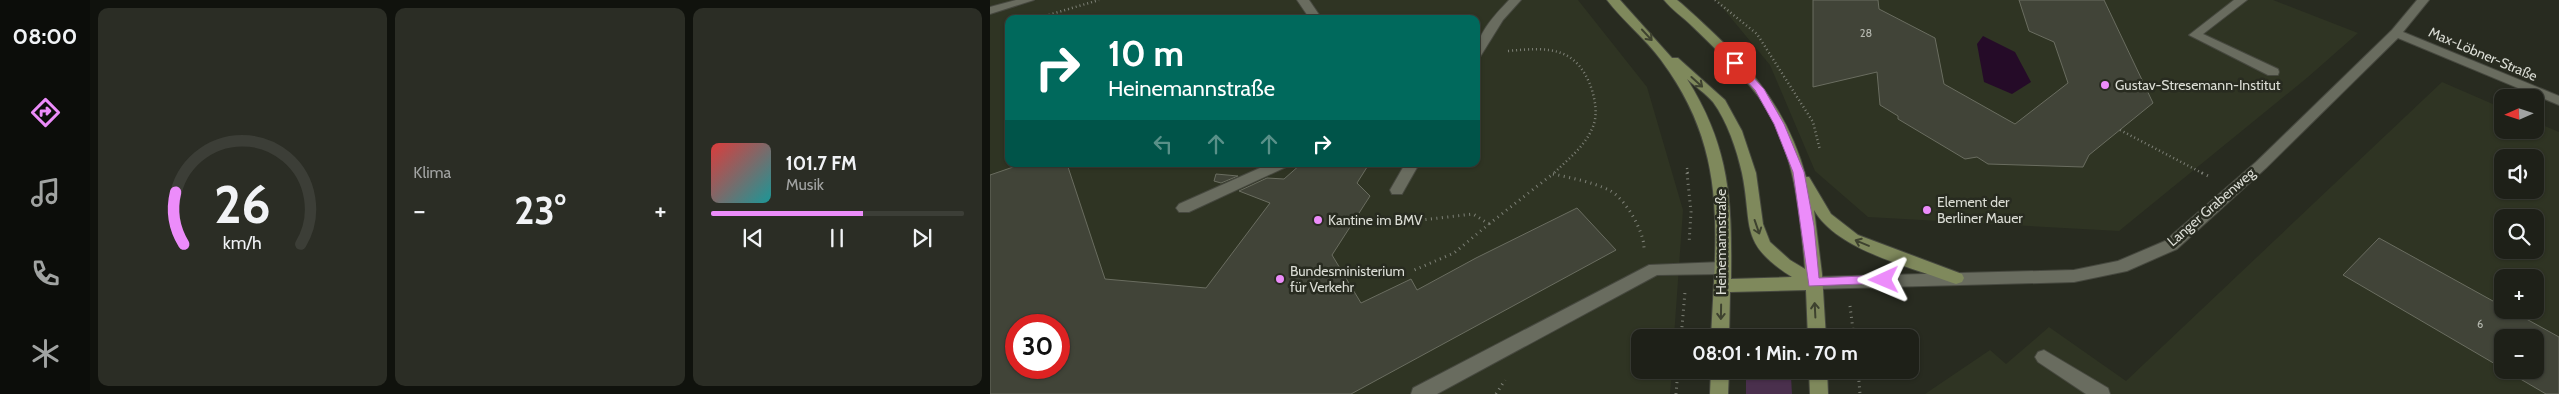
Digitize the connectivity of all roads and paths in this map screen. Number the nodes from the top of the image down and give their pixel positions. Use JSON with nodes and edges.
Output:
{"nodes":[{"id":1,"x":1028,"y":0,"type":"edge"},
{"id":2,"x":1099,"y":0,"type":"edge"},
{"id":3,"x":1303,"y":0,"type":"edge"},
{"id":4,"x":1515,"y":0,"type":"edge"},
{"id":5,"x":1613,"y":0,"type":"edge"},
{"id":6,"x":1670,"y":0,"type":"edge"},
{"id":7,"x":2241,"y":0,"type":"edge"},
{"id":8,"x":2423,"y":0,"type":"edge"},
{"id":9,"x":990,"y":11,"type":"edge"},
{"id":10,"x":1047,"y":15,"type":"edge"},
{"id":11,"x":1313,"y":15,"type":"edge"},
{"id":12,"x":2396,"y":33,"type":"junction"},
{"id":13,"x":1480,"y":47,"type":"edge"},
{"id":14,"x":1661,"y":49,"type":"junction"},
{"id":15,"x":1500,"y":52,"type":"dead end"},
{"id":16,"x":2273,"y":72,"type":"dead end"},
{"id":17,"x":2559,"y":102,"type":"edge"},
{"id":18,"x":2120,"y":130,"type":"dead end"},
{"id":19,"x":1686,"y":158,"type":"dead end"},
{"id":20,"x":1274,"y":167,"type":"edge"},
{"id":21,"x":1410,"y":167,"type":"edge"},
{"id":22,"x":1798,"y":172,"type":"junction"},
{"id":23,"x":1552,"y":174,"type":"junction"},
{"id":24,"x":1397,"y":190,"type":"dead end"},
{"id":25,"x":2233,"y":190,"type":"junction"},
{"id":26,"x":1184,"y":208,"type":"dead end"},
{"id":27,"x":1398,"y":219,"type":"dead end"},
{"id":28,"x":1489,"y":224,"type":"junction"},
{"id":29,"x":1722,"y":268,"type":"junction"},
{"id":30,"x":1686,"y":269,"type":"junction"},
{"id":31,"x":1412,"y":271,"type":"dead end"},
{"id":32,"x":1956,"y":278,"type":"junction"},
{"id":33,"x":1814,"y":283,"type":"junction"},
{"id":34,"x":1628,"y":284,"type":"junction"},
{"id":35,"x":1722,"y":286,"type":"junction"},
{"id":36,"x":1682,"y":329,"type":"edge"},
{"id":37,"x":1720,"y":329,"type":"edge"},
{"id":38,"x":1817,"y":329,"type":"edge"},
{"id":39,"x":2044,"y":357,"type":"dead end"},
{"id":40,"x":1677,"y":379,"type":"edge"},
{"id":41,"x":1720,"y":379,"type":"edge"},
{"id":42,"x":1819,"y":379,"type":"edge"},
{"id":43,"x":1859,"y":379,"type":"edge"},
{"id":44,"x":1420,"y":394,"type":"edge"},
{"id":45,"x":1676,"y":394,"type":"edge"},
{"id":46,"x":1719,"y":394,"type":"edge"},
{"id":47,"x":1820,"y":394,"type":"edge"},
{"id":48,"x":1860,"y":394,"type":"edge"},
{"id":49,"x":2101,"y":394,"type":"edge"}],
"edges":[{"from":1,"to":9,"type":"street"},
{"from":2,"to":10,"type":"path"},
{"from":3,"to":11,"type":"street"},
{"from":4,"to":13,"type":"street"},
{"from":5,"to":14,"type":"main road","name":"Heinemannstraße","one_way":true},
{"from":6,"to":22,"type":"main road"},
{"from":7,"to":16,"type":"street"},
{"from":8,"to":12,"type":"street","name":"Langer Grabenweg"},
{"from":12,"to":17,"type":"street","name":"Max-Löbner-Straße"},
{"from":12,"to":25,"type":"street","name":"Langer Grabenweg"},
{"from":14,"to":29,"type":"main road","name":"Heinemannstraße"},
{"from":14,"to":33,"type":"main road","one_way":true},
{"from":15,"to":23,"type":"path"},
{"from":18,"to":25,"type":"path"},
{"from":19,"to":30,"type":"path"},
{"from":20,"to":26,"type":"street"},
{"from":21,"to":24,"type":"street"},
{"from":32,"to":22,"type":"main road","one_way":true},
{"from":22,"to":33,"type":"main road"},
{"from":23,"to":28,"type":"path"},
{"from":23,"to":34,"type":"path"},
{"from":25,"to":32,"type":"street","name":"Langer Grabenweg"},
{"from":27,"to":28,"type":"path"},
{"from":28,"to":31,"type":"path"},
{"from":29,"to":30,"type":"street"},
{"from":29,"to":35,"type":"main road","name":"Heinemannstraße"},
{"from":30,"to":34,"type":"street"},
{"from":30,"to":36,"type":"path"},
{"from":32,"to":33,"type":"street","name":"Langer Grabenweg"},
{"from":33,"to":35,"type":"main road"},
{"from":38,"to":33,"type":"main road","one_way":true},
{"from":34,"to":44,"type":"street"},
{"from":35,"to":37,"type":"main road","name":"Heinemannstraße","one_way":true},
{"from":39,"to":49,"type":"street"},
{"from":40,"to":45,"type":"path"},
{"from":41,"to":46,"type":"main road"},
{"from":42,"to":47,"type":"main road"},
{"from":43,"to":48,"type":"path"}]}
